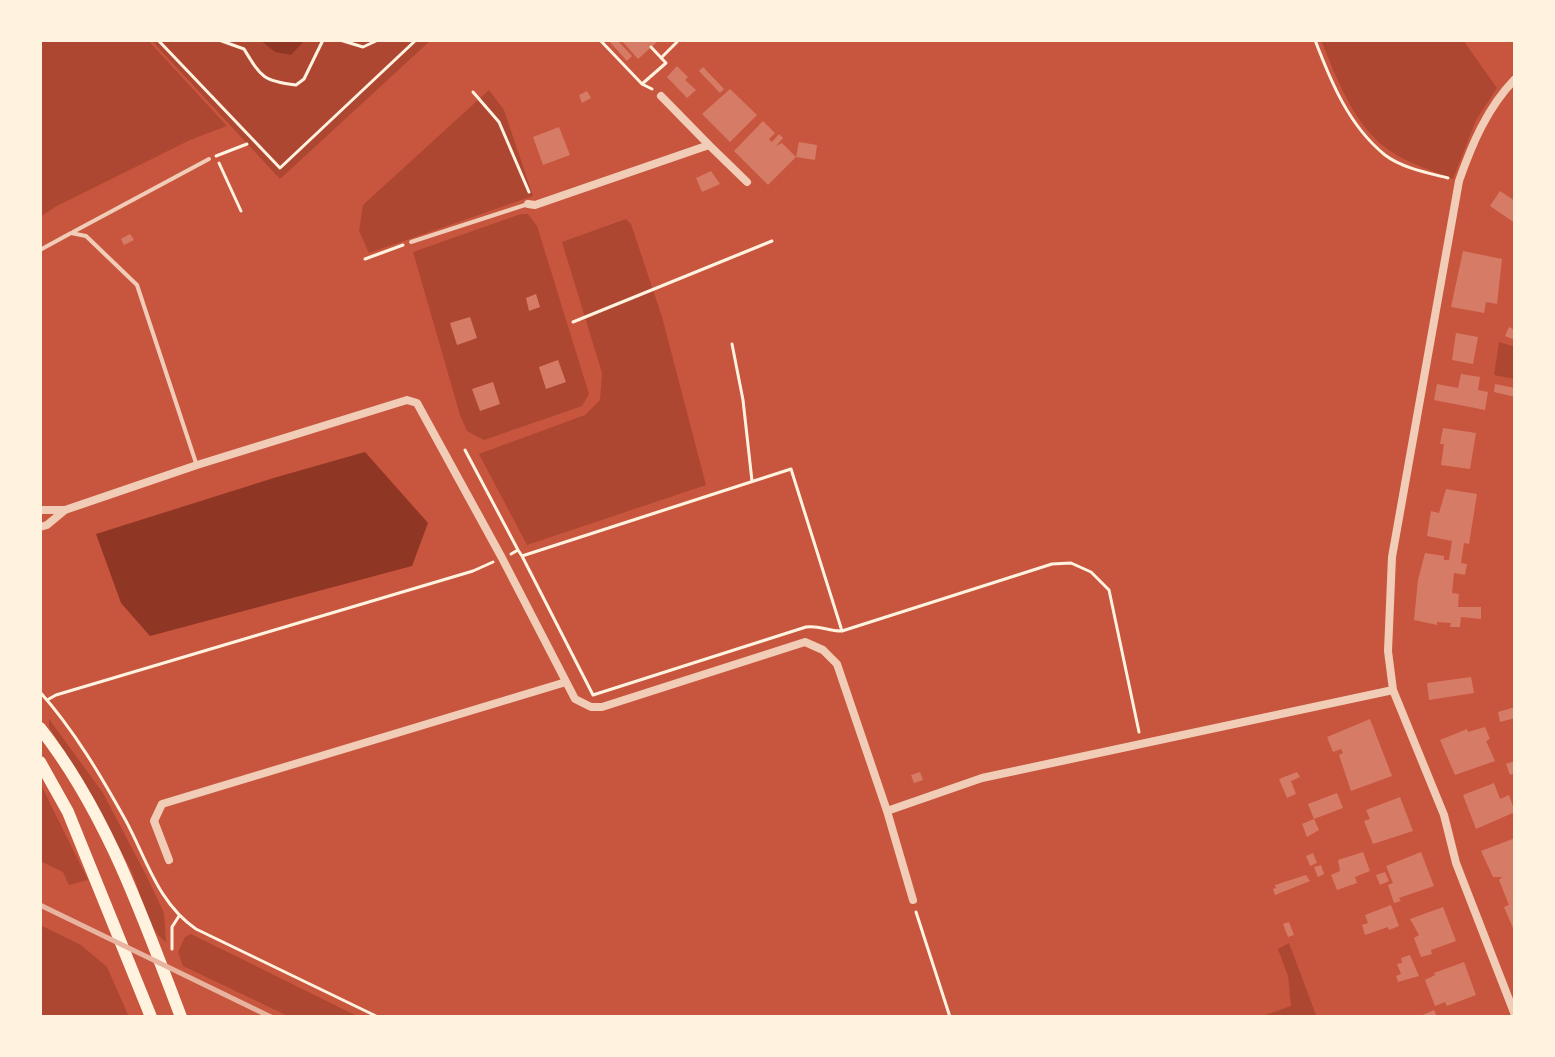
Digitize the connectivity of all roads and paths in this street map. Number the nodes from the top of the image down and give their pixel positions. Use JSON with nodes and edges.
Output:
{"nodes":[{"id":1,"x":158,"y":40,"type":"edge"},
{"id":2,"x":219,"y":40,"type":"edge"},
{"id":3,"x":323,"y":40,"type":"edge"},
{"id":4,"x":340,"y":40,"type":"edge"},
{"id":5,"x":378,"y":40,"type":"edge"},
{"id":6,"x":416,"y":40,"type":"edge"},
{"id":7,"x":600,"y":40,"type":"edge"},
{"id":8,"x":1315,"y":40,"type":"edge"},
{"id":9,"x":677,"y":42,"type":"dead end"},
{"id":10,"x":651,"y":47,"type":"dead end"},
{"id":11,"x":661,"y":58,"type":"junction"},
{"id":12,"x":1515,"y":79,"type":"edge"},
{"id":13,"x":642,"y":84,"type":"junction"},
{"id":14,"x":473,"y":92,"type":"dead end"},
{"id":15,"x":661,"y":96,"type":"joint"},
{"id":16,"x":247,"y":144,"type":"dead end"},
{"id":17,"x":709,"y":145,"type":"junction"},
{"id":18,"x":216,"y":156,"type":"junction"},
{"id":19,"x":209,"y":159,"type":"joint"},
{"id":20,"x":1459,"y":181,"type":"junction"},
{"id":21,"x":747,"y":182,"type":"dead end"},
{"id":22,"x":531,"y":205,"type":"junction"},
{"id":23,"x":241,"y":211,"type":"dead end"},
{"id":24,"x":71,"y":233,"type":"junction"},
{"id":25,"x":772,"y":241,"type":"dead end"},
{"id":26,"x":411,"y":242,"type":"joint"},
{"id":27,"x":40,"y":250,"type":"edge"},
{"id":28,"x":365,"y":259,"type":"dead end"},
{"id":29,"x":573,"y":322,"type":"dead end"},
{"id":30,"x":732,"y":344,"type":"dead end"},
{"id":31,"x":465,"y":450,"type":"dead end"},
{"id":32,"x":197,"y":465,"type":"junction"},
{"id":33,"x":752,"y":481,"type":"junction"},
{"id":34,"x":40,"y":510,"type":"edge"},
{"id":35,"x":65,"y":510,"type":"junction"},
{"id":36,"x":40,"y":526,"type":"edge"},
{"id":37,"x":518,"y":550,"type":"junction"},
{"id":38,"x":522,"y":556,"type":"junction"},
{"id":39,"x":502,"y":558,"type":"junction"},
{"id":40,"x":842,"y":631,"type":"junction"},
{"id":41,"x":566,"y":682,"type":"junction"},
{"id":42,"x":1393,"y":690,"type":"junction"},
{"id":43,"x":40,"y":692,"type":"edge"},
{"id":44,"x":47,"y":700,"type":"junction"},
{"id":45,"x":40,"y":728,"type":"edge"},
{"id":46,"x":1144,"y":744,"type":"junction"},
{"id":47,"x":40,"y":762,"type":"edge"},
{"id":48,"x":887,"y":811,"type":"junction"},
{"id":49,"x":169,"y":860,"type":"dead end"},
{"id":50,"x":913,"y":900,"type":"joint"},
{"id":51,"x":179,"y":916,"type":"junction"},
{"id":52,"x":176,"y":961,"type":"dead end"},
{"id":53,"x":1515,"y":1015,"type":"edge"},
{"id":54,"x":151,"y":1017,"type":"edge"},
{"id":55,"x":181,"y":1017,"type":"edge"},
{"id":56,"x":378,"y":1017,"type":"edge"},
{"id":57,"x":950,"y":1017,"type":"edge"}],
"edges":[{"from":1,"to":6,"type":"path"},
{"from":2,"to":3,"type":"path"},
{"from":4,"to":5,"type":"path"},
{"from":7,"to":13,"type":"path"},
{"from":8,"to":20,"type":"path"},
{"from":9,"to":11,"type":"path"},
{"from":10,"to":11,"type":"path"},
{"from":11,"to":13,"type":"path"},
{"from":12,"to":20,"type":"street"},
{"from":13,"to":15,"type":"path"},
{"from":14,"to":22,"type":"path"},
{"from":15,"to":17,"type":"street"},
{"from":16,"to":18,"type":"path"},
{"from":17,"to":21,"type":"street"},
{"from":17,"to":22,"type":"street"},
{"from":18,"to":19,"type":"path"},
{"from":18,"to":23,"type":"path"},
{"from":19,"to":24,"type":"lane"},
{"from":20,"to":42,"type":"street"},
{"from":22,"to":26,"type":"lane"},
{"from":24,"to":27,"type":"lane"},
{"from":24,"to":32,"type":"lane"},
{"from":25,"to":29,"type":"path"},
{"from":26,"to":28,"type":"path"},
{"from":30,"to":33,"type":"path"},
{"from":31,"to":37,"type":"path"},
{"from":32,"to":35,"type":"street"},
{"from":32,"to":39,"type":"street"},
{"from":33,"to":38,"type":"path"},
{"from":33,"to":40,"type":"path"},
{"from":34,"to":35,"type":"street"},
{"from":35,"to":36,"type":"street"},
{"from":37,"to":38,"type":"path"},
{"from":37,"to":39,"type":"path"},
{"from":38,"to":40,"type":"path"},
{"from":39,"to":41,"type":"street"},
{"from":39,"to":44,"type":"path"},
{"from":40,"to":46,"type":"path"},
{"from":41,"to":48,"type":"street"},
{"from":41,"to":49,"type":"street"},
{"from":42,"to":46,"type":"street"},
{"from":42,"to":53,"type":"street"},
{"from":43,"to":44,"type":"path"},
{"from":44,"to":51,"type":"path"},
{"from":45,"to":55,"type":"main road"},
{"from":46,"to":48,"type":"street"},
{"from":47,"to":54,"type":"main road"},
{"from":48,"to":50,"type":"street"},
{"from":50,"to":57,"type":"path"},
{"from":51,"to":52,"type":"path"},
{"from":51,"to":56,"type":"path"}]}
